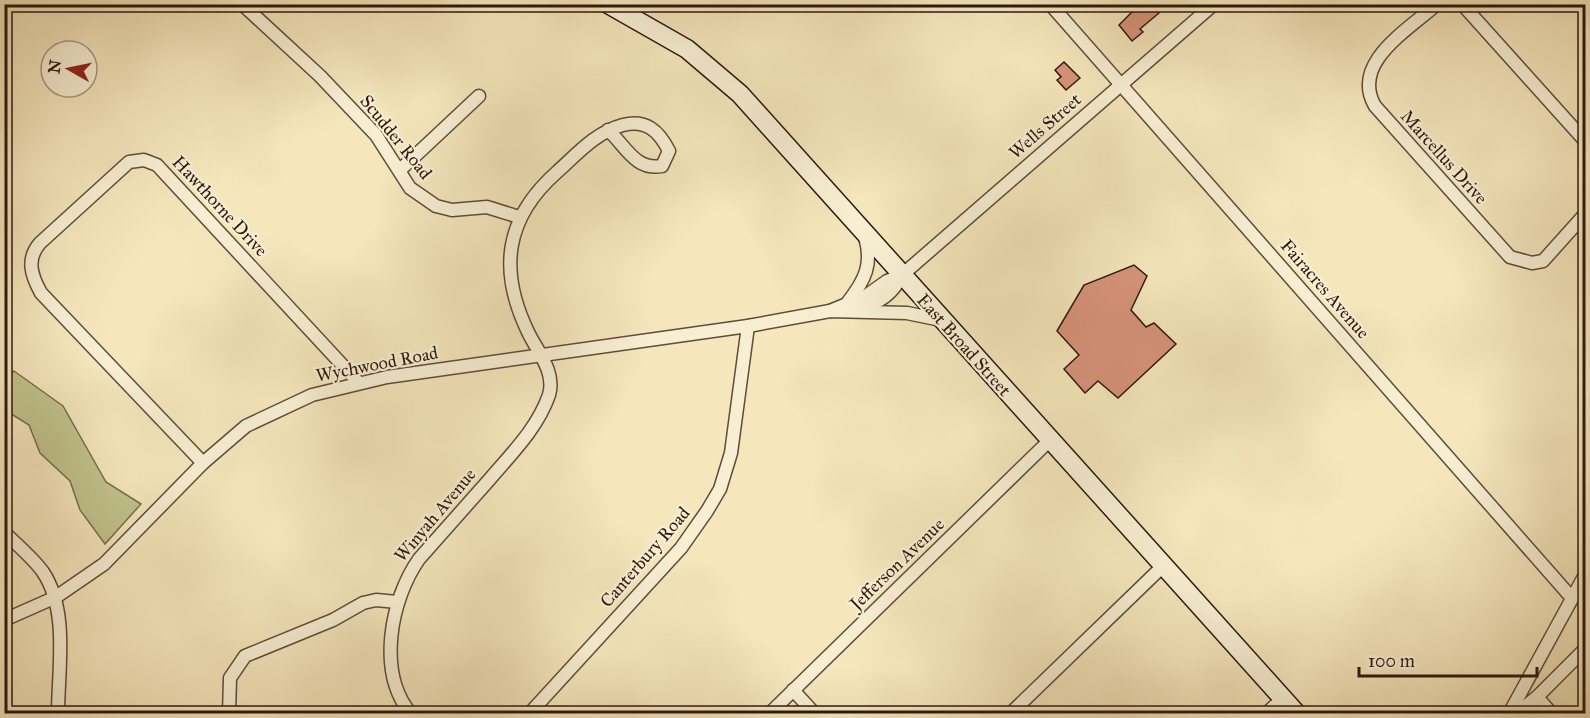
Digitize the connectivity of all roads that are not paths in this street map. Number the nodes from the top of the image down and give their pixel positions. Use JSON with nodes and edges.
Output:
{"nodes":[{"id":1,"x":242,"y":4,"type":"edge"},
{"id":2,"x":608,"y":4,"type":"edge"},
{"id":3,"x":1050,"y":4,"type":"edge"},
{"id":4,"x":1214,"y":4,"type":"edge"},
{"id":5,"x":1437,"y":4,"type":"edge"},
{"id":6,"x":1462,"y":4,"type":"edge"},
{"id":7,"x":1122,"y":84,"type":"junction"},
{"id":8,"x":479,"y":96,"type":"dead end"},
{"id":9,"x":608,"y":130,"type":"junction"},
{"id":10,"x":1586,"y":142,"type":"edge"},
{"id":11,"x":400,"y":170,"type":"junction"},
{"id":12,"x":1586,"y":213,"type":"edge"},
{"id":13,"x":519,"y":217,"type":"junction"},
{"id":14,"x":863,"y":233,"type":"junction"},
{"id":15,"x":902,"y":275,"type":"junction"},
{"id":16,"x":849,"y":308,"type":"junction"},
{"id":17,"x":941,"y":320,"type":"junction"},
{"id":18,"x":748,"y":326,"type":"junction"},
{"id":19,"x":541,"y":355,"type":"junction"},
{"id":20,"x":359,"y":383,"type":"junction"},
{"id":21,"x":1050,"y":440,"type":"junction"},
{"id":22,"x":203,"y":463,"type":"junction"},
{"id":23,"x":4,"y":532,"type":"edge"},
{"id":24,"x":1163,"y":566,"type":"junction"},
{"id":25,"x":1586,"y":573,"type":"edge"},
{"id":26,"x":56,"y":597,"type":"junction"},
{"id":27,"x":1571,"y":597,"type":"junction"},
{"id":28,"x":397,"y":602,"type":"junction"},
{"id":29,"x":4,"y":620,"type":"edge"},
{"id":30,"x":1586,"y":648,"type":"edge"},
{"id":31,"x":793,"y":690,"type":"junction"},
{"id":32,"x":1537,"y":697,"type":"junction"},
{"id":33,"x":1283,"y":698,"type":"junction"},
{"id":34,"x":58,"y":714,"type":"edge"},
{"id":35,"x":229,"y":714,"type":"edge"},
{"id":36,"x":411,"y":714,"type":"edge"},
{"id":37,"x":529,"y":714,"type":"edge"},
{"id":38,"x":769,"y":714,"type":"edge"},
{"id":39,"x":815,"y":714,"type":"edge"},
{"id":40,"x":1010,"y":714,"type":"edge"},
{"id":41,"x":1266,"y":714,"type":"edge"},
{"id":42,"x":1297,"y":714,"type":"edge"},
{"id":43,"x":1509,"y":714,"type":"edge"},
{"id":44,"x":1516,"y":714,"type":"edge"},
{"id":45,"x":1552,"y":714,"type":"edge"}],
"edges":[{"from":1,"to":11,"type":"street","name":"Scudder Road"},
{"from":2,"to":14,"type":"street","name":"East Broad Street"},
{"from":3,"to":7,"type":"street","name":"Fairacres Avenue"},
{"from":4,"to":7,"type":"street","name":"Wells Street"},
{"from":5,"to":12,"type":"street","name":"Marcellus Drive"},
{"from":6,"to":10,"type":"street"},
{"from":7,"to":15,"type":"street","name":"Wells Street"},
{"from":7,"to":27,"type":"street","name":"Fairacres Avenue"},
{"from":8,"to":11,"type":"street"},
{"from":9,"to":9,"type":"street"},
{"from":9,"to":13,"type":"street"},
{"from":11,"to":13,"type":"street","name":"Scudder Road"},
{"from":13,"to":19,"type":"street","name":"Winyah Avenue"},
{"from":14,"to":15,"type":"street","name":"East Broad Street"},
{"from":14,"to":16,"type":"street"},
{"from":15,"to":16,"type":"street","name":"Wychwood Road"},
{"from":15,"to":17,"type":"street","name":"East Broad Street"},
{"from":16,"to":17,"type":"street","name":"Wychwood Road"},
{"from":16,"to":18,"type":"street","name":"Wychwood Road"},
{"from":17,"to":21,"type":"street","name":"East Broad Street"},
{"from":18,"to":19,"type":"street","name":"Wychwood Road"},
{"from":18,"to":37,"type":"street","name":"Canterbury Road"},
{"from":19,"to":20,"type":"street","name":"Wychwood Road"},
{"from":19,"to":28,"type":"street","name":"Winyah Avenue"},
{"from":20,"to":22,"type":"street","name":"Wychwood Road"},
{"from":20,"to":22,"type":"street","name":"Hawthorne Drive"},
{"from":21,"to":24,"type":"street","name":"East Broad Street"},
{"from":21,"to":31,"type":"street","name":"Jefferson Avenue"},
{"from":22,"to":26,"type":"street","name":"Wychwood Road"},
{"from":23,"to":26,"type":"street"},
{"from":24,"to":33,"type":"street","name":"East Broad Street"},
{"from":24,"to":40,"type":"street"},
{"from":25,"to":27,"type":"street"},
{"from":26,"to":29,"type":"street","name":"Wychwood Road"},
{"from":26,"to":34,"type":"street"},
{"from":27,"to":43,"type":"street"},
{"from":28,"to":35,"type":"street"},
{"from":28,"to":36,"type":"street","name":"Winyah Avenue"},
{"from":30,"to":32,"type":"street"},
{"from":31,"to":38,"type":"street","name":"Jefferson Avenue"},
{"from":31,"to":39,"type":"street"},
{"from":32,"to":44,"type":"street"},
{"from":32,"to":45,"type":"street"},
{"from":33,"to":41,"type":"street"},
{"from":33,"to":42,"type":"street","name":"East Broad Street"}]}
